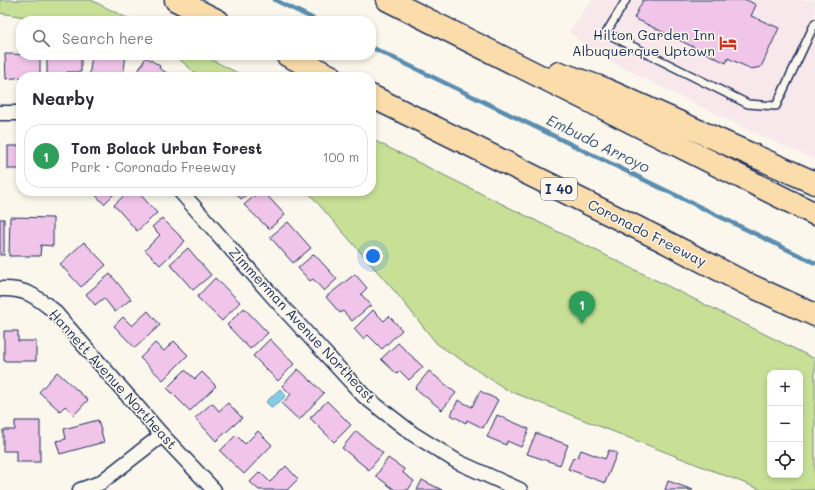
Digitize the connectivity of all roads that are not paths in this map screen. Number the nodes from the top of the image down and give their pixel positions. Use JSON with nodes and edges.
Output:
{"nodes":[{"id":1,"x":176,"y":0,"type":"edge"},
{"id":2,"x":388,"y":0,"type":"edge"},
{"id":3,"x":626,"y":0,"type":"edge"},
{"id":4,"x":208,"y":16,"type":"edge"},
{"id":5,"x":815,"y":23,"type":"edge"},
{"id":6,"x":475,"y":43,"type":"junction"},
{"id":7,"x":297,"y":60,"type":"edge"},
{"id":8,"x":322,"y":72,"type":"edge"},
{"id":9,"x":376,"y":98,"type":"edge"},
{"id":10,"x":0,"y":113,"type":"edge"},
{"id":11,"x":16,"y":113,"type":"edge"},
{"id":12,"x":815,"y":183,"type":"edge"},
{"id":13,"x":184,"y":196,"type":"edge"},
{"id":14,"x":815,"y":214,"type":"edge"},
{"id":15,"x":745,"y":283,"type":"junction"},
{"id":16,"x":0,"y":289,"type":"edge"},
{"id":17,"x":815,"y":315,"type":"edge"},
{"id":18,"x":815,"y":326,"type":"edge"},
{"id":19,"x":162,"y":435,"type":"junction"},
{"id":20,"x":80,"y":490,"type":"edge"},
{"id":21,"x":214,"y":490,"type":"edge"},
{"id":22,"x":520,"y":490,"type":"edge"}],
"edges":[{"from":1,"to":4,"type":"highway"},
{"from":2,"to":6,"type":"highway"},
{"from":3,"to":5,"type":"lane"},
{"from":6,"to":12,"type":"highway"},
{"from":6,"to":14,"type":"highway"},
{"from":7,"to":8,"type":"highway"},
{"from":9,"to":15,"type":"highway","name":"Coronado Freeway","number":"I 40"},
{"from":10,"to":11,"type":"street"},
{"from":13,"to":22,"type":"street","name":"Zimmerman Avenue Northeast"},
{"from":15,"to":17,"type":"highway","name":"Coronado Freeway","number":"I 40"},
{"from":15,"to":18,"type":"highway"},
{"from":16,"to":19,"type":"street","name":"Hannett Avenue Northeast"},
{"from":19,"to":20,"type":"street"},
{"from":19,"to":21,"type":"street","name":"Hannett Avenue Northeast"}]}
